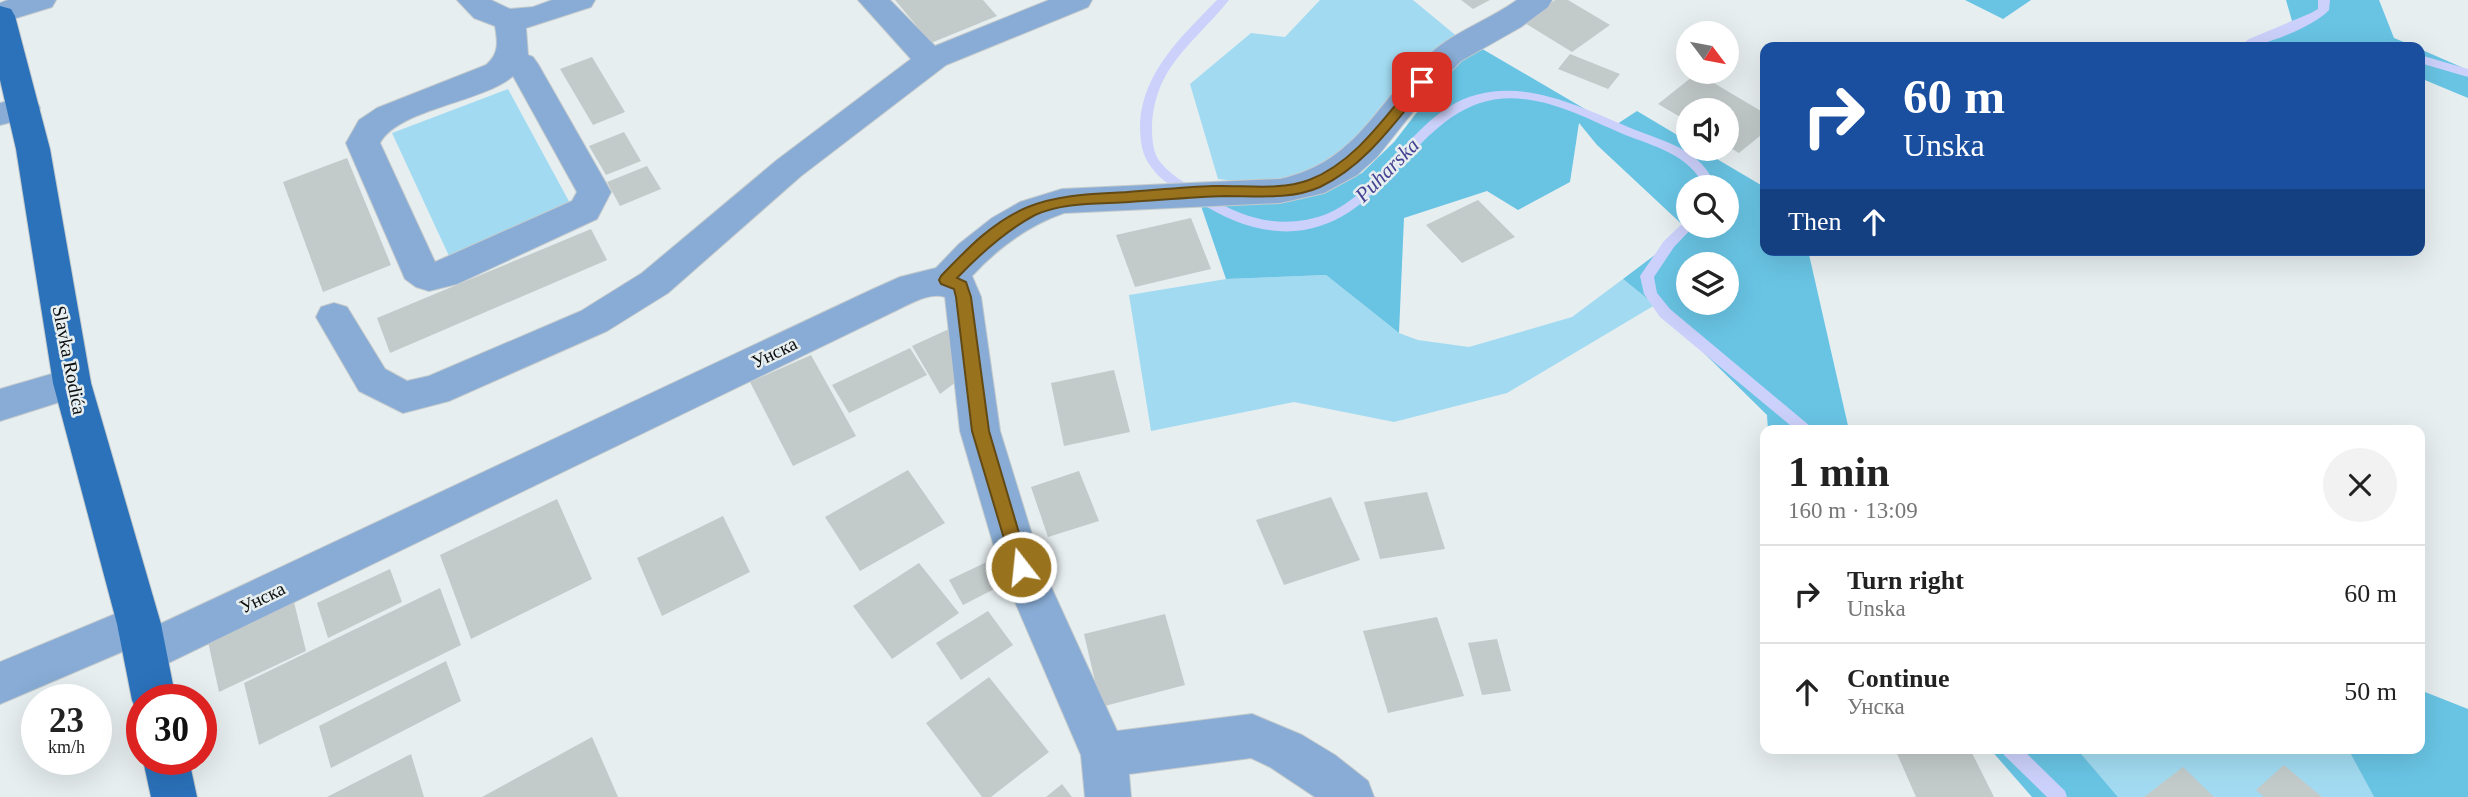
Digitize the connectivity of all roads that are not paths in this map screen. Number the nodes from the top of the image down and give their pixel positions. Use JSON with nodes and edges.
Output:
{"nodes":[{"id":1,"x":41,"y":0,"type":"edge"},
{"id":2,"x":472,"y":0,"type":"edge"},
{"id":3,"x":580,"y":0,"type":"edge"},
{"id":4,"x":873,"y":0,"type":"edge"},
{"id":5,"x":1076,"y":0,"type":"edge"},
{"id":6,"x":1537,"y":0,"type":"edge"},
{"id":7,"x":0,"y":15,"type":"edge"},
{"id":8,"x":509,"y":19,"type":"junction"},
{"id":9,"x":931,"y":61,"type":"junction"},
{"id":10,"x":510,"y":63,"type":"junction"},
{"id":11,"x":12,"y":111,"type":"edge"},
{"id":12,"x":946,"y":280,"type":"junction"},
{"id":13,"x":334,"y":317,"type":"dead end"},
{"id":14,"x":72,"y":383,"type":"junction"},
{"id":15,"x":0,"y":405,"type":"edge"},
{"id":16,"x":142,"y":639,"type":"junction"},
{"id":17,"x":0,"y":683,"type":"edge"},
{"id":18,"x":151,"y":684,"type":"edge"},
{"id":19,"x":169,"y":775,"type":"edge"},
{"id":20,"x":1106,"y":776,"type":"edge"},
{"id":21,"x":174,"y":797,"type":"edge"},
{"id":22,"x":1351,"y":797,"type":"edge"}],
"edges":[{"from":1,"to":7,"type":"street"},
{"from":2,"to":8,"type":"street"},
{"from":3,"to":8,"type":"street"},
{"from":4,"to":9,"type":"street"},
{"from":5,"to":9,"type":"street"},
{"from":6,"to":12,"type":"street"},
{"from":7,"to":11,"type":"main road","name":"Slavka Rodića"},
{"from":8,"to":10,"type":"street"},
{"from":9,"to":13,"type":"street"},
{"from":10,"to":10,"type":"street"},
{"from":11,"to":14,"type":"main road","name":"Slavka Rodića"},
{"from":12,"to":16,"type":"street","name":"Унска"},
{"from":12,"to":20,"type":"street"},
{"from":14,"to":15,"type":"street"},
{"from":14,"to":16,"type":"main road","name":"Slavka Rodića"},
{"from":16,"to":17,"type":"street","name":"Унска"},
{"from":16,"to":18,"type":"main road","name":"Slavka Rodića"},
{"from":19,"to":21,"type":"main road"},
{"from":20,"to":22,"type":"street"}]}
